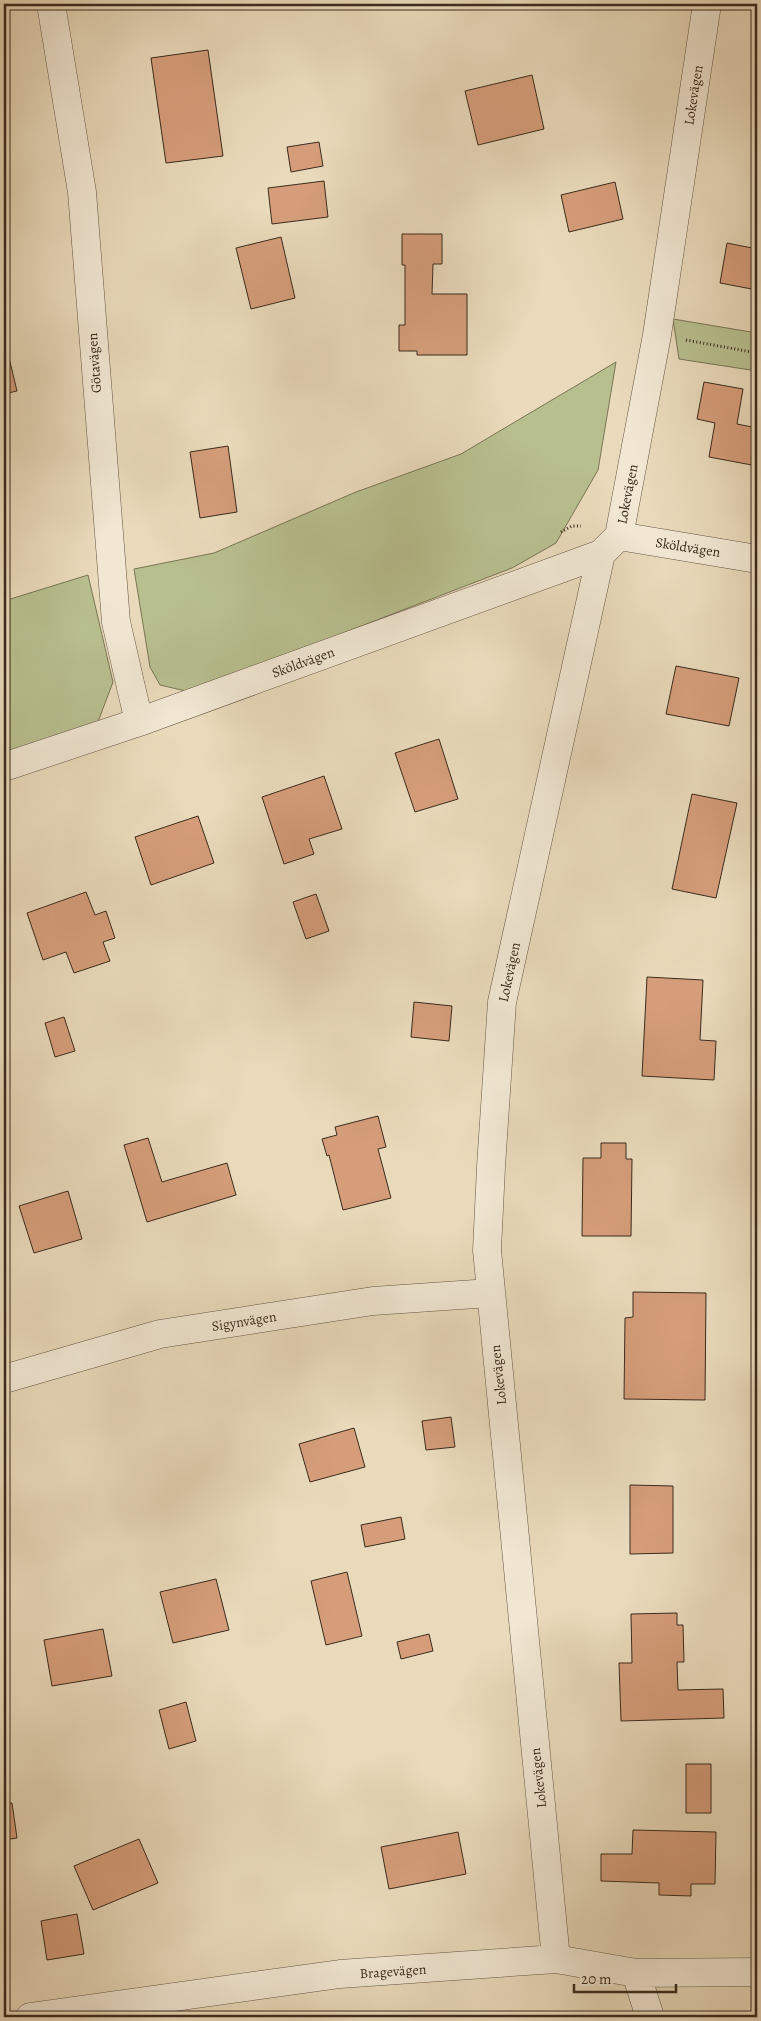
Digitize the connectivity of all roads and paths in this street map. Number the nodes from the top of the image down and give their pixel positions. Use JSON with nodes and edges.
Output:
{"nodes":[{"id":1,"x":51,"y":4,"type":"edge"},
{"id":2,"x":707,"y":4,"type":"edge"},
{"id":3,"x":657,"y":335,"type":"junction"},
{"id":4,"x":757,"y":353,"type":"edge"},
{"id":5,"x":610,"y":545,"type":"junction"},
{"id":6,"x":757,"y":558,"type":"edge"},
{"id":7,"x":139,"y":722,"type":"junction"},
{"id":8,"x":4,"y":767,"type":"edge"},
{"id":9,"x":490,"y":1293,"type":"junction"},
{"id":10,"x":4,"y":1379,"type":"edge"},
{"id":11,"x":556,"y":1959,"type":"junction"},
{"id":12,"x":757,"y":1972,"type":"edge"},
{"id":13,"x":636,"y":1973,"type":"junction"},
{"id":14,"x":30,"y":2017,"type":"edge"},
{"id":15,"x":650,"y":2017,"type":"edge"}],
"edges":[{"from":1,"to":7,"type":"street","name":"Götavägen"},
{"from":2,"to":3,"type":"street","name":"Lokevägen"},
{"from":3,"to":4,"type":"path"},
{"from":3,"to":5,"type":"street","name":"Lokevägen"},
{"from":5,"to":6,"type":"street","name":"Sköldvägen"},
{"from":5,"to":7,"type":"street","name":"Sköldvägen"},
{"from":5,"to":9,"type":"street","name":"Lokevägen"},
{"from":7,"to":8,"type":"street","name":"Sköldvägen"},
{"from":9,"to":10,"type":"street","name":"Sigynvägen"},
{"from":9,"to":11,"type":"street","name":"Lokevägen"},
{"from":11,"to":13,"type":"street","name":"Bragevägen"},
{"from":11,"to":14,"type":"street","name":"Bragevägen"},
{"from":12,"to":13,"type":"street","name":"Bragevägen"},
{"from":13,"to":15,"type":"street"}]}
